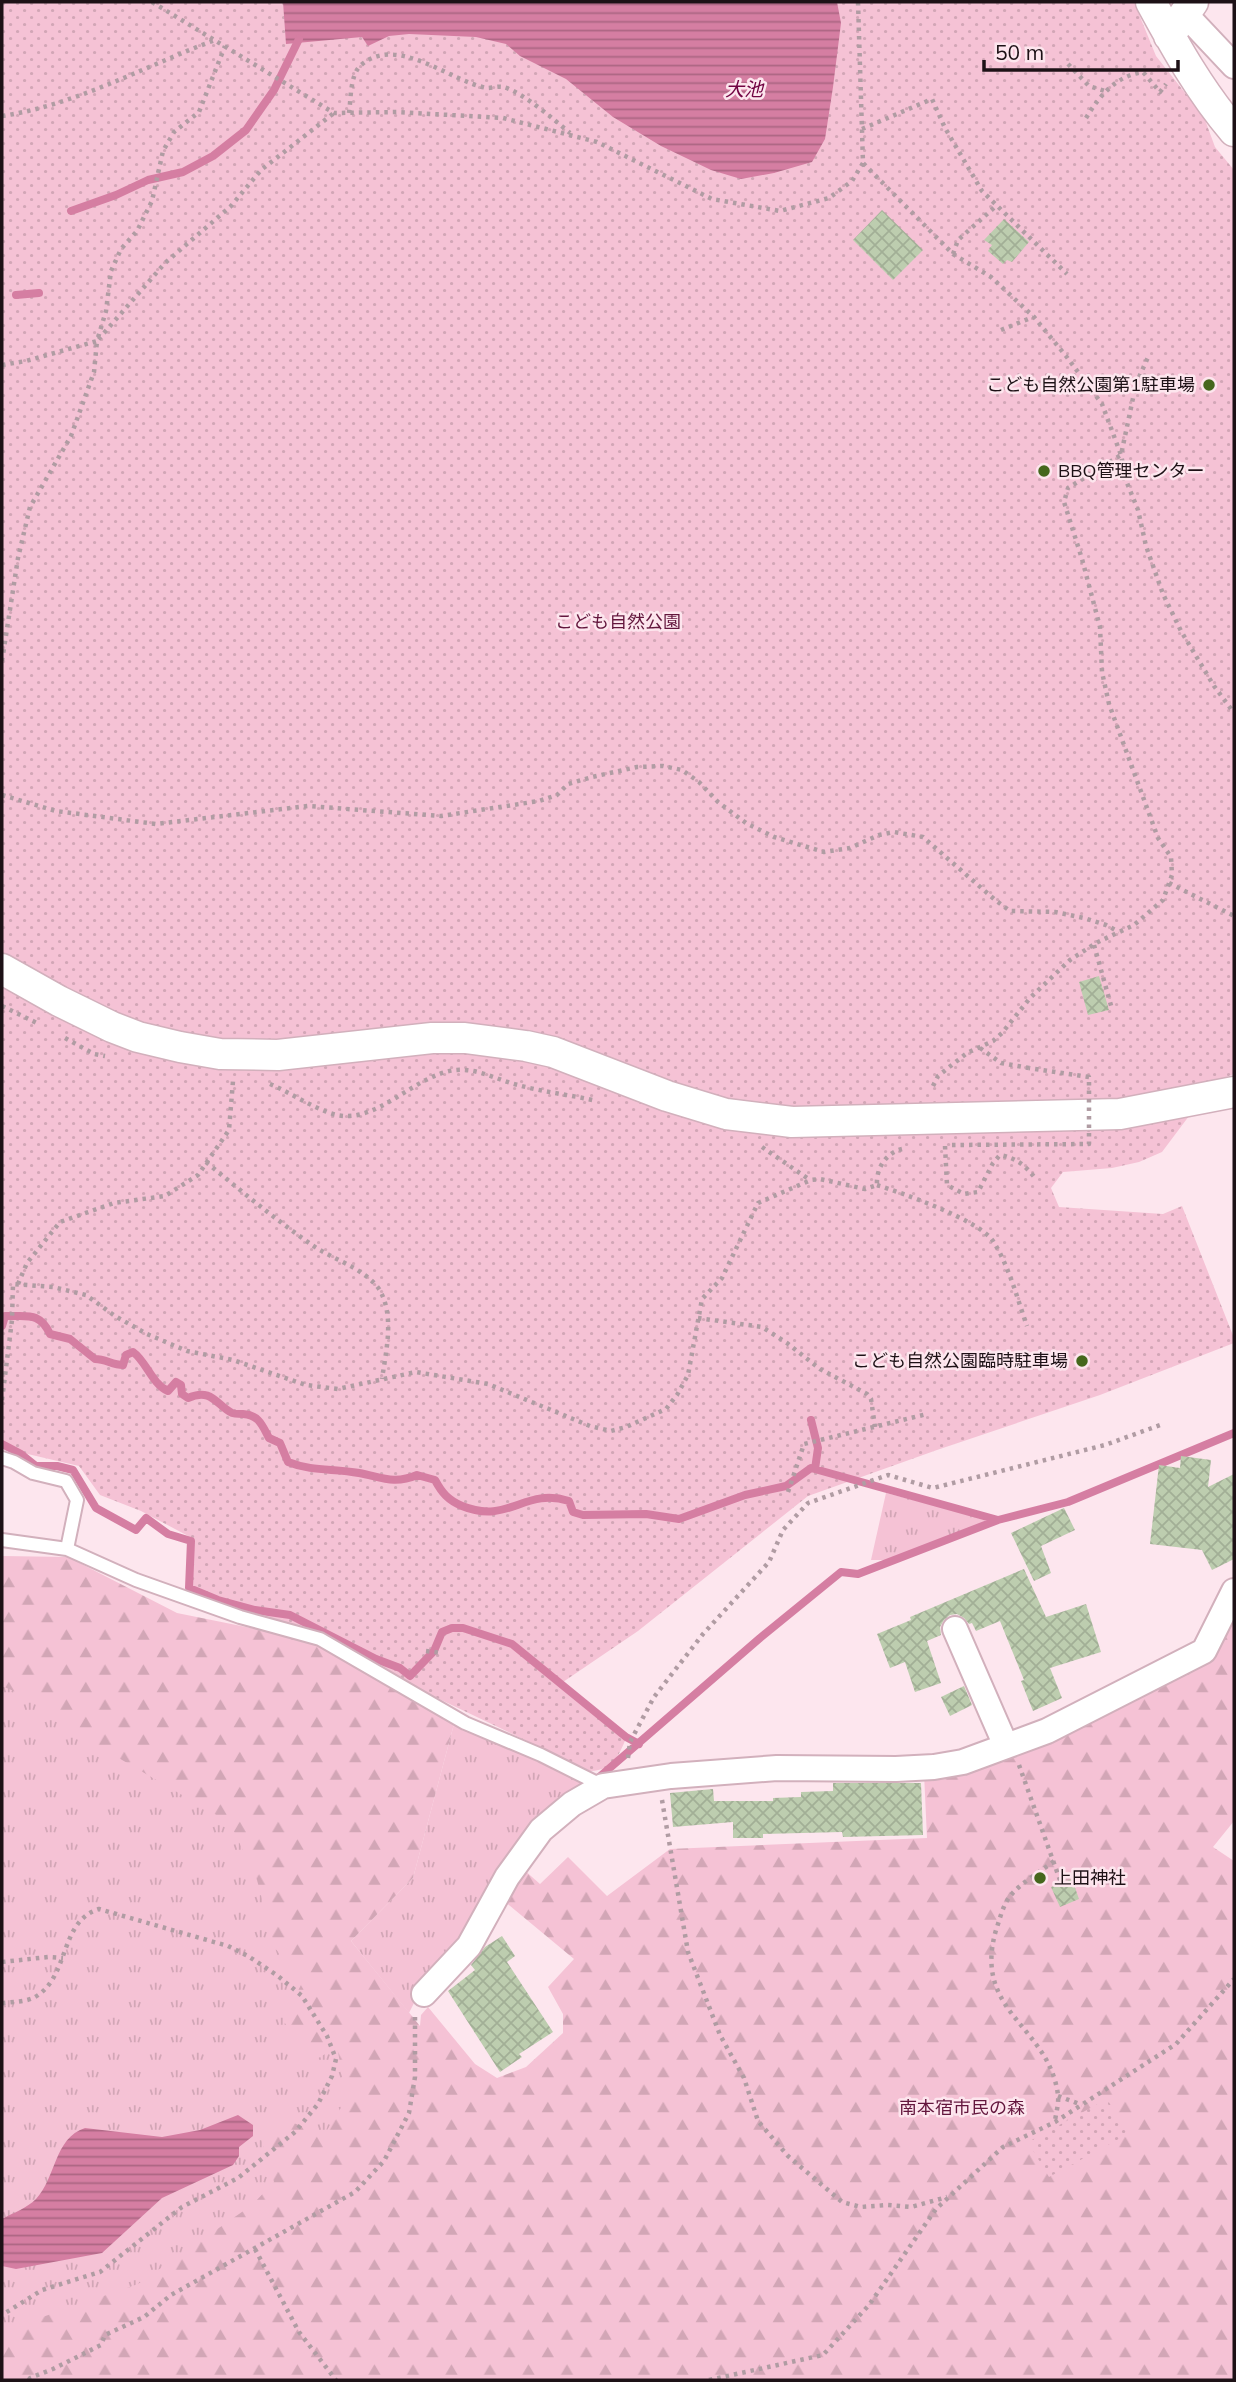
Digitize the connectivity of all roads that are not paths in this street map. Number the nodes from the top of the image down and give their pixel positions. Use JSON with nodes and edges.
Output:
{"nodes":[{"id":1,"x":1152,"y":2,"type":"edge"},
{"id":2,"x":1183,"y":28,"type":"edge"},
{"id":3,"x":1234,"y":66,"type":"edge"},
{"id":4,"x":1234,"y":131,"type":"edge"},
{"id":5,"x":2,"y":969,"type":"edge"},
{"id":6,"x":1234,"y":1092,"type":"edge"},
{"id":7,"x":2,"y":1458,"type":"edge"},
{"id":8,"x":2,"y":1540,"type":"edge"},
{"id":9,"x":67,"y":1549,"type":"junction"},
{"id":10,"x":1234,"y":1591,"type":"edge"},
{"id":11,"x":955,"y":1629,"type":"dead end"},
{"id":12,"x":1013,"y":1756,"type":"junction"},
{"id":13,"x":615,"y":1784,"type":"junction"},
{"id":14,"x":424,"y":1994,"type":"road end"}],
"edges":[{"from":1,"to":2,"type":"street"},
{"from":2,"to":3,"type":"street"},
{"from":2,"to":4,"type":"street"},
{"from":5,"to":6,"type":"street"},
{"from":7,"to":9,"type":"lane"},
{"from":8,"to":9,"type":"lane"},
{"from":9,"to":13,"type":"lane"},
{"from":10,"to":12,"type":"street"},
{"from":11,"to":12,"type":"street"},
{"from":12,"to":13,"type":"street"},
{"from":13,"to":14,"type":"street"}]}
